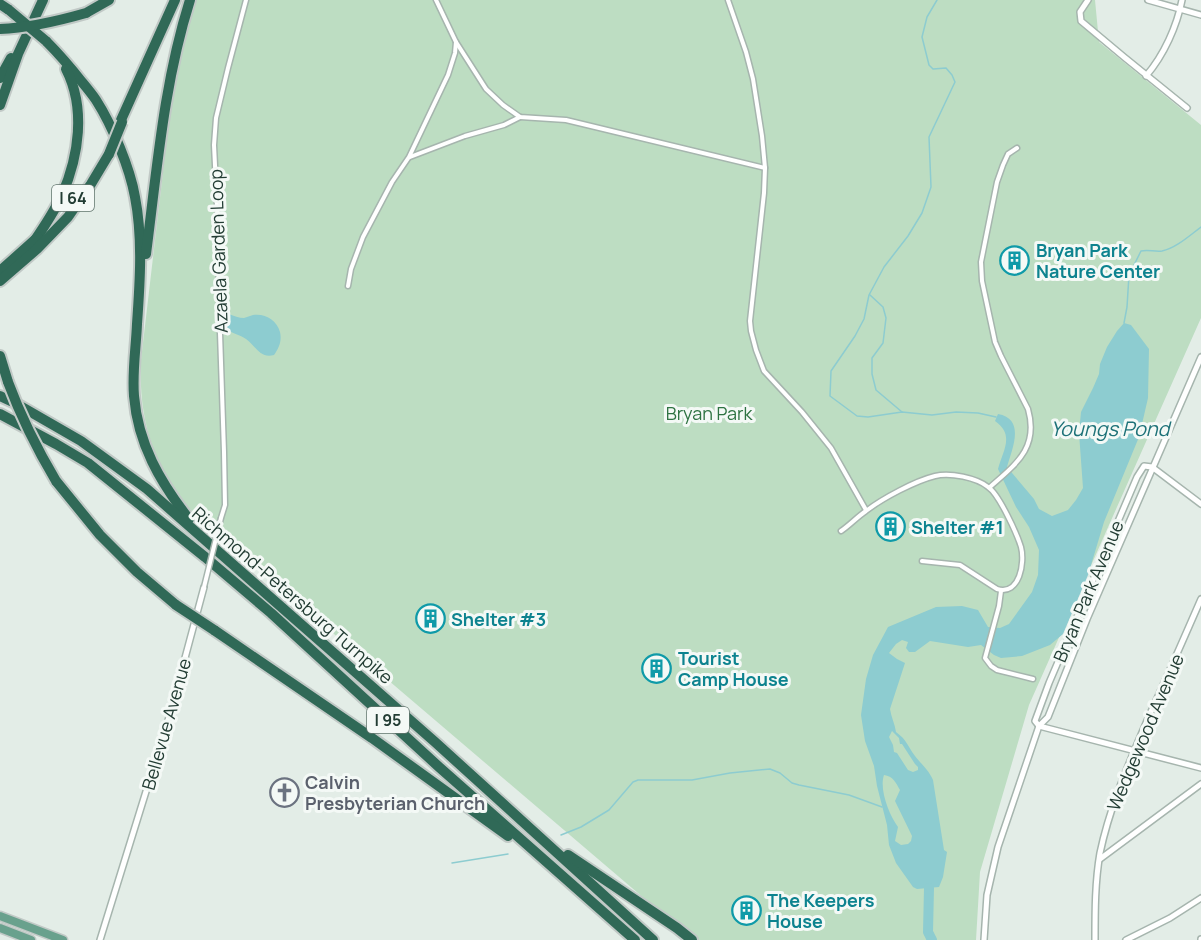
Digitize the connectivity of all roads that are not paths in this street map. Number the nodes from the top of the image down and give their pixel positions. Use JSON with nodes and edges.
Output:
{"nodes":[{"id":1,"x":43,"y":0,"type":"edge"},
{"id":2,"x":109,"y":0,"type":"edge"},
{"id":3,"x":174,"y":0,"type":"edge"},
{"id":4,"x":190,"y":0,"type":"edge"},
{"id":5,"x":246,"y":0,"type":"edge"},
{"id":6,"x":436,"y":0,"type":"edge"},
{"id":7,"x":728,"y":0,"type":"edge"},
{"id":8,"x":1088,"y":0,"type":"edge"},
{"id":9,"x":1148,"y":0,"type":"edge"},
{"id":10,"x":1182,"y":0,"type":"edge"},
{"id":11,"x":5,"y":7,"type":"edge"},
{"id":12,"x":1180,"y":9,"type":"junction"},
{"id":13,"x":1201,"y":15,"type":"edge"},
{"id":14,"x":0,"y":29,"type":"edge"},
{"id":15,"x":456,"y":42,"type":"junction"},
{"id":16,"x":58,"y":53,"type":"junction"},
{"id":17,"x":1146,"y":76,"type":"junction"},
{"id":18,"x":0,"y":78,"type":"edge"},
{"id":19,"x":0,"y":105,"type":"edge"},
{"id":20,"x":1187,"y":108,"type":"dead end"},
{"id":21,"x":520,"y":117,"type":"junction"},
{"id":22,"x":1017,"y":147,"type":"dead end"},
{"id":23,"x":107,"y":152,"type":"junction"},
{"id":24,"x":409,"y":157,"type":"junction"},
{"id":25,"x":765,"y":168,"type":"junction"},
{"id":26,"x":33,"y":243,"type":"junction"},
{"id":27,"x":3,"y":274,"type":"edge"},
{"id":28,"x":348,"y":286,"type":"dead end"},
{"id":29,"x":138,"y":314,"type":"junction"},
{"id":30,"x":0,"y":356,"type":"edge"},
{"id":31,"x":1201,"y":357,"type":"edge"},
{"id":32,"x":0,"y":396,"type":"edge"},
{"id":33,"x":0,"y":414,"type":"edge"},
{"id":34,"x":1152,"y":467,"type":"junction"},
{"id":35,"x":990,"y":487,"type":"junction"},
{"id":36,"x":1201,"y":504,"type":"edge"},
{"id":37,"x":225,"y":505,"type":"joint"},
{"id":38,"x":866,"y":510,"type":"junction"},
{"id":39,"x":841,"y":531,"type":"dead end"},
{"id":40,"x":203,"y":538,"type":"junction"},
{"id":41,"x":922,"y":561,"type":"dead end"},
{"id":42,"x":204,"y":587,"type":"joint"},
{"id":43,"x":1001,"y":591,"type":"junction"},
{"id":44,"x":1201,"y":599,"type":"edge"},
{"id":45,"x":1034,"y":679,"type":"dead end"},
{"id":46,"x":1039,"y":726,"type":"junction"},
{"id":47,"x":1134,"y":751,"type":"junction"},
{"id":48,"x":1201,"y":768,"type":"edge"},
{"id":49,"x":1201,"y":784,"type":"edge"},
{"id":50,"x":537,"y":835,"type":"junction"},
{"id":51,"x":1100,"y":858,"type":"junction"},
{"id":52,"x":559,"y":873,"type":"junction"},
{"id":53,"x":1201,"y":898,"type":"edge"},
{"id":54,"x":0,"y":916,"type":"edge"},
{"id":55,"x":0,"y":928,"type":"edge"},
{"id":56,"x":31,"y":940,"type":"edge"},
{"id":57,"x":63,"y":940,"type":"edge"},
{"id":58,"x":100,"y":940,"type":"edge"},
{"id":59,"x":635,"y":940,"type":"edge"},
{"id":60,"x":653,"y":940,"type":"edge"},
{"id":61,"x":692,"y":940,"type":"edge"},
{"id":62,"x":984,"y":940,"type":"edge"},
{"id":63,"x":1095,"y":940,"type":"edge"},
{"id":64,"x":1126,"y":940,"type":"edge"}],
"edges":[{"from":1,"to":18,"type":"highway"},
{"from":1,"to":19,"type":"highway"},
{"from":2,"to":14,"type":"highway","bridge":true},
{"from":3,"to":23,"type":"highway","number":"I 64","bridge":true},
{"from":4,"to":29,"type":"highway"},
{"from":5,"to":37,"type":"street","name":"Azaela Garden Loop"},
{"from":6,"to":15,"type":"street"},
{"from":7,"to":25,"type":"street"},
{"from":8,"to":17,"type":"street"},
{"from":9,"to":12,"type":"street"},
{"from":10,"to":12,"type":"street"},
{"from":11,"to":16,"type":"highway","bridge":true},
{"from":12,"to":13,"type":"street"},
{"from":12,"to":17,"type":"street"},
{"from":15,"to":21,"type":"street"},
{"from":15,"to":24,"type":"street"},
{"from":16,"to":26,"type":"highway"},
{"from":16,"to":29,"type":"highway"},
{"from":17,"to":20,"type":"street"},
{"from":21,"to":24,"type":"street"},
{"from":21,"to":25,"type":"street"},
{"from":22,"to":35,"type":"street"},
{"from":23,"to":26,"type":"highway","number":"I 64"},
{"from":23,"to":27,"type":"highway"},
{"from":24,"to":28,"type":"street"},
{"from":25,"to":38,"type":"street"},
{"from":26,"to":27,"type":"highway","number":"I 64"},
{"from":29,"to":40,"type":"highway"},
{"from":30,"to":52,"type":"highway","bridge":true},
{"from":31,"to":34,"type":"street","name":"Bryan Park Avenue"},
{"from":32,"to":40,"type":"highway","name":"Richmond-Petersburg Turnpike","number":"I 95"},
{"from":33,"to":52,"type":"highway","name":"Richmond-Petersburg Turnpike","number":"I 95"},
{"from":34,"to":36,"type":"street"},
{"from":34,"to":46,"type":"street","name":"Bryan Park Avenue"},
{"from":34,"to":46,"type":"street","name":"Bryan Park Avenue"},
{"from":35,"to":38,"type":"street"},
{"from":35,"to":43,"type":"street"},
{"from":37,"to":42,"type":"street","name":"Bellevue Avenue","bridge":true},
{"from":38,"to":39,"type":"street"},
{"from":40,"to":50,"type":"highway","name":"Richmond-Petersburg Turnpike","number":"I 95"},
{"from":41,"to":43,"type":"street"},
{"from":42,"to":58,"type":"street","name":"Bellevue Avenue"},
{"from":43,"to":45,"type":"street"},
{"from":44,"to":47,"type":"street","name":"Wedgewood Avenue"},
{"from":46,"to":47,"type":"street"},
{"from":46,"to":62,"type":"street","name":"Bryan Park Avenue"},
{"from":47,"to":48,"type":"street"},
{"from":47,"to":51,"type":"street","name":"Wedgewood Avenue"},
{"from":49,"to":51,"type":"street"},
{"from":50,"to":60,"type":"highway","name":"Richmond-Petersburg Turnpike","number":"I 95"},
{"from":50,"to":61,"type":"highway"},
{"from":51,"to":63,"type":"street","name":"Wedgewood Avenue"},
{"from":52,"to":59,"type":"highway","name":"Richmond-Petersburg Turnpike","number":"I 95"},
{"from":53,"to":64,"type":"street"},
{"from":54,"to":57,"type":"main road"},
{"from":55,"to":56,"type":"main road"}]}
